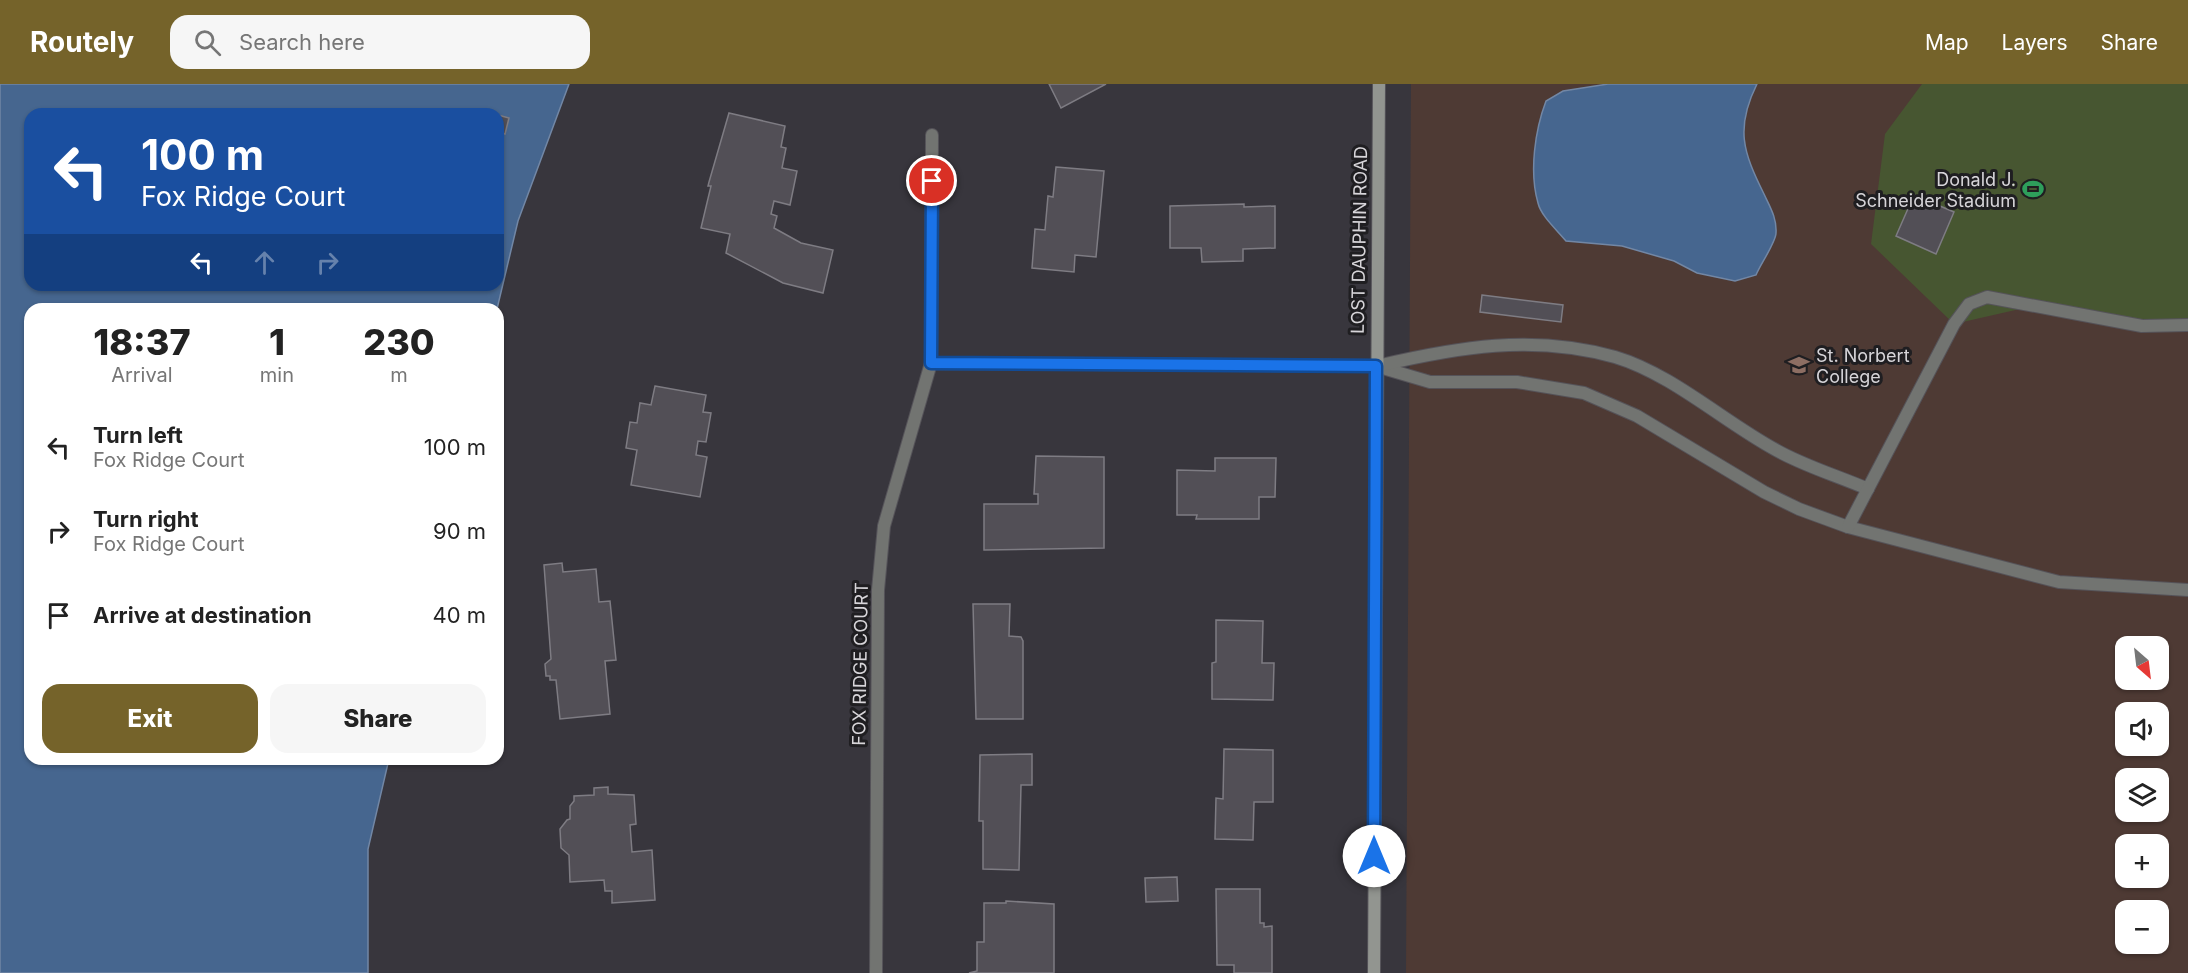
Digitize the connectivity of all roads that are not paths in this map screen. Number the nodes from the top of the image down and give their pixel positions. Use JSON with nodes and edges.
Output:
{"nodes":[{"id":1,"x":1379,"y":84,"type":"edge"},
{"id":2,"x":932,"y":135,"type":"dead end"},
{"id":3,"x":2188,"y":325,"type":"edge"},
{"id":4,"x":931,"y":363,"type":"junction"},
{"id":5,"x":1376,"y":366,"type":"junction"},
{"id":6,"x":1868,"y":489,"type":"junction"},
{"id":7,"x":1848,"y":527,"type":"junction"},
{"id":8,"x":2188,"y":590,"type":"edge"},
{"id":9,"x":876,"y":973,"type":"edge"},
{"id":10,"x":1374,"y":973,"type":"edge"}],
"edges":[{"from":1,"to":5,"type":"main road","name":"LOST DAUPHIN ROAD"},
{"from":2,"to":4,"type":"street","name":"FOX RIDGE COURT"},
{"from":3,"to":6,"type":"street"},
{"from":4,"to":5,"type":"street"},
{"from":4,"to":9,"type":"street","name":"FOX RIDGE COURT"},
{"from":5,"to":6,"type":"street"},
{"from":5,"to":7,"type":"street"},
{"from":5,"to":10,"type":"main road","name":"LOST DAUPHIN ROAD"},
{"from":6,"to":7,"type":"street"},
{"from":7,"to":8,"type":"street"}]}
